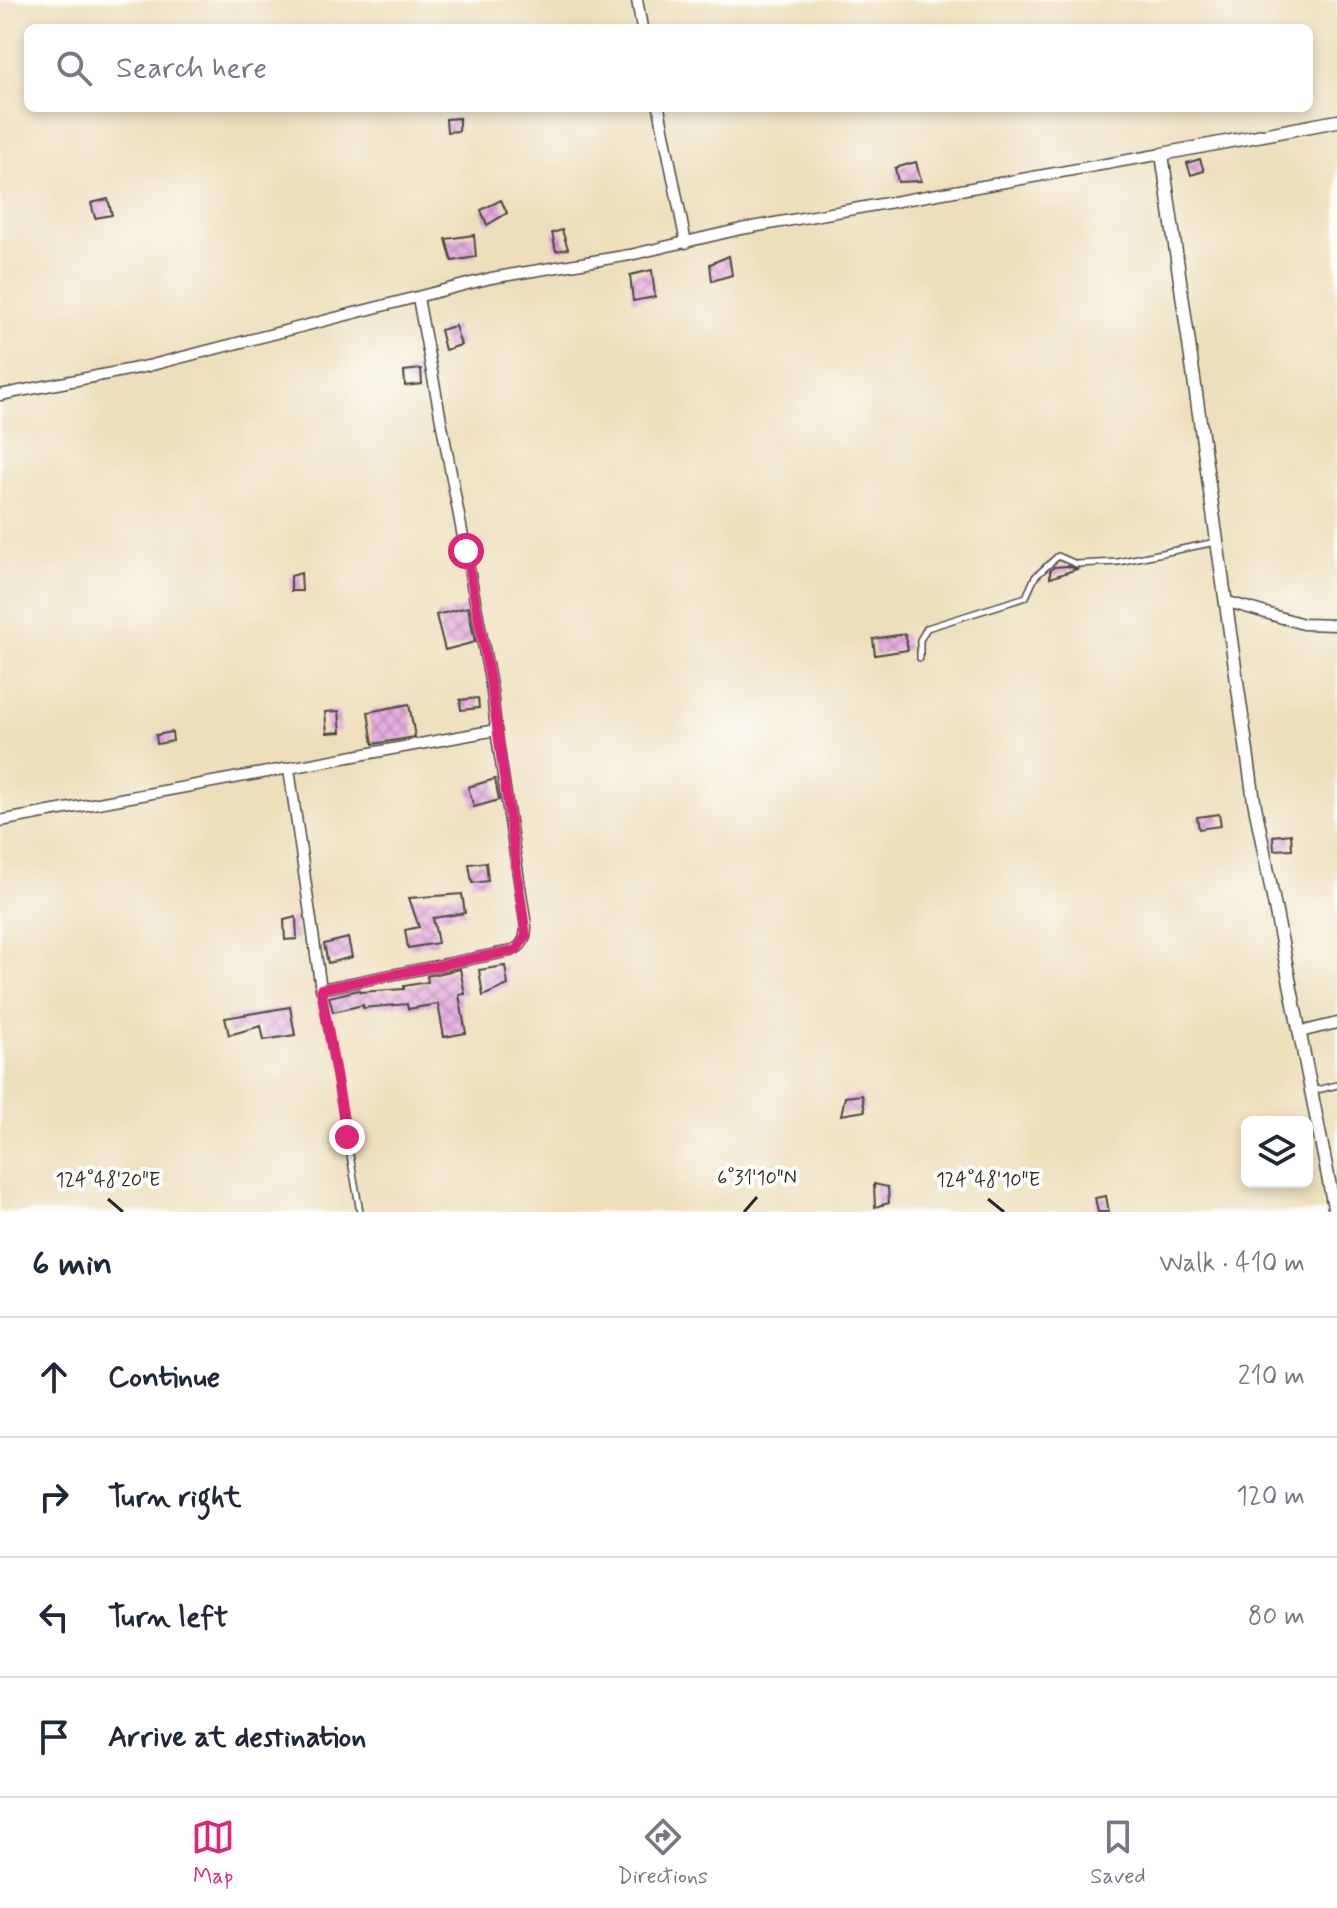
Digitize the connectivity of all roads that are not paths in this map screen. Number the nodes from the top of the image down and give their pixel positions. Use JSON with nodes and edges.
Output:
{"nodes":[{"id":1,"x":637,"y":0,"type":"edge"},
{"id":2,"x":641,"y":24,"type":"edge"},
{"id":3,"x":660,"y":112,"type":"edge"},
{"id":4,"x":1337,"y":121,"type":"edge"},
{"id":5,"x":1162,"y":154,"type":"junction"},
{"id":6,"x":686,"y":243,"type":"junction"},
{"id":7,"x":418,"y":298,"type":"junction"},
{"id":8,"x":0,"y":395,"type":"edge"},
{"id":9,"x":1217,"y":542,"type":"junction"},
{"id":10,"x":1225,"y":601,"type":"junction"},
{"id":11,"x":1337,"y":625,"type":"edge"},
{"id":12,"x":920,"y":658,"type":"dead end"},
{"id":13,"x":496,"y":730,"type":"junction"},
{"id":14,"x":289,"y":769,"type":"junction"},
{"id":15,"x":0,"y":821,"type":"edge"},
{"id":16,"x":321,"y":989,"type":"junction"},
{"id":17,"x":1337,"y":1023,"type":"edge"},
{"id":18,"x":1300,"y":1032,"type":"junction"},
{"id":19,"x":1337,"y":1085,"type":"edge"},
{"id":20,"x":1313,"y":1091,"type":"junction"},
{"id":21,"x":360,"y":1212,"type":"edge"},
{"id":22,"x":1335,"y":1212,"type":"edge"}],
"edges":[{"from":1,"to":2,"type":"street"},
{"from":3,"to":6,"type":"street"},
{"from":4,"to":5,"type":"street"},
{"from":5,"to":6,"type":"street"},
{"from":5,"to":9,"type":"street"},
{"from":6,"to":7,"type":"street"},
{"from":7,"to":8,"type":"street"},
{"from":7,"to":13,"type":"street"},
{"from":9,"to":10,"type":"street"},
{"from":9,"to":12,"type":"lane"},
{"from":10,"to":11,"type":"street"},
{"from":10,"to":18,"type":"street"},
{"from":13,"to":14,"type":"street"},
{"from":13,"to":16,"type":"street"},
{"from":14,"to":15,"type":"street"},
{"from":14,"to":16,"type":"street"},
{"from":16,"to":21,"type":"lane"},
{"from":17,"to":18,"type":"street"},
{"from":18,"to":20,"type":"street"},
{"from":19,"to":20,"type":"lane"},
{"from":20,"to":22,"type":"street"}]}
